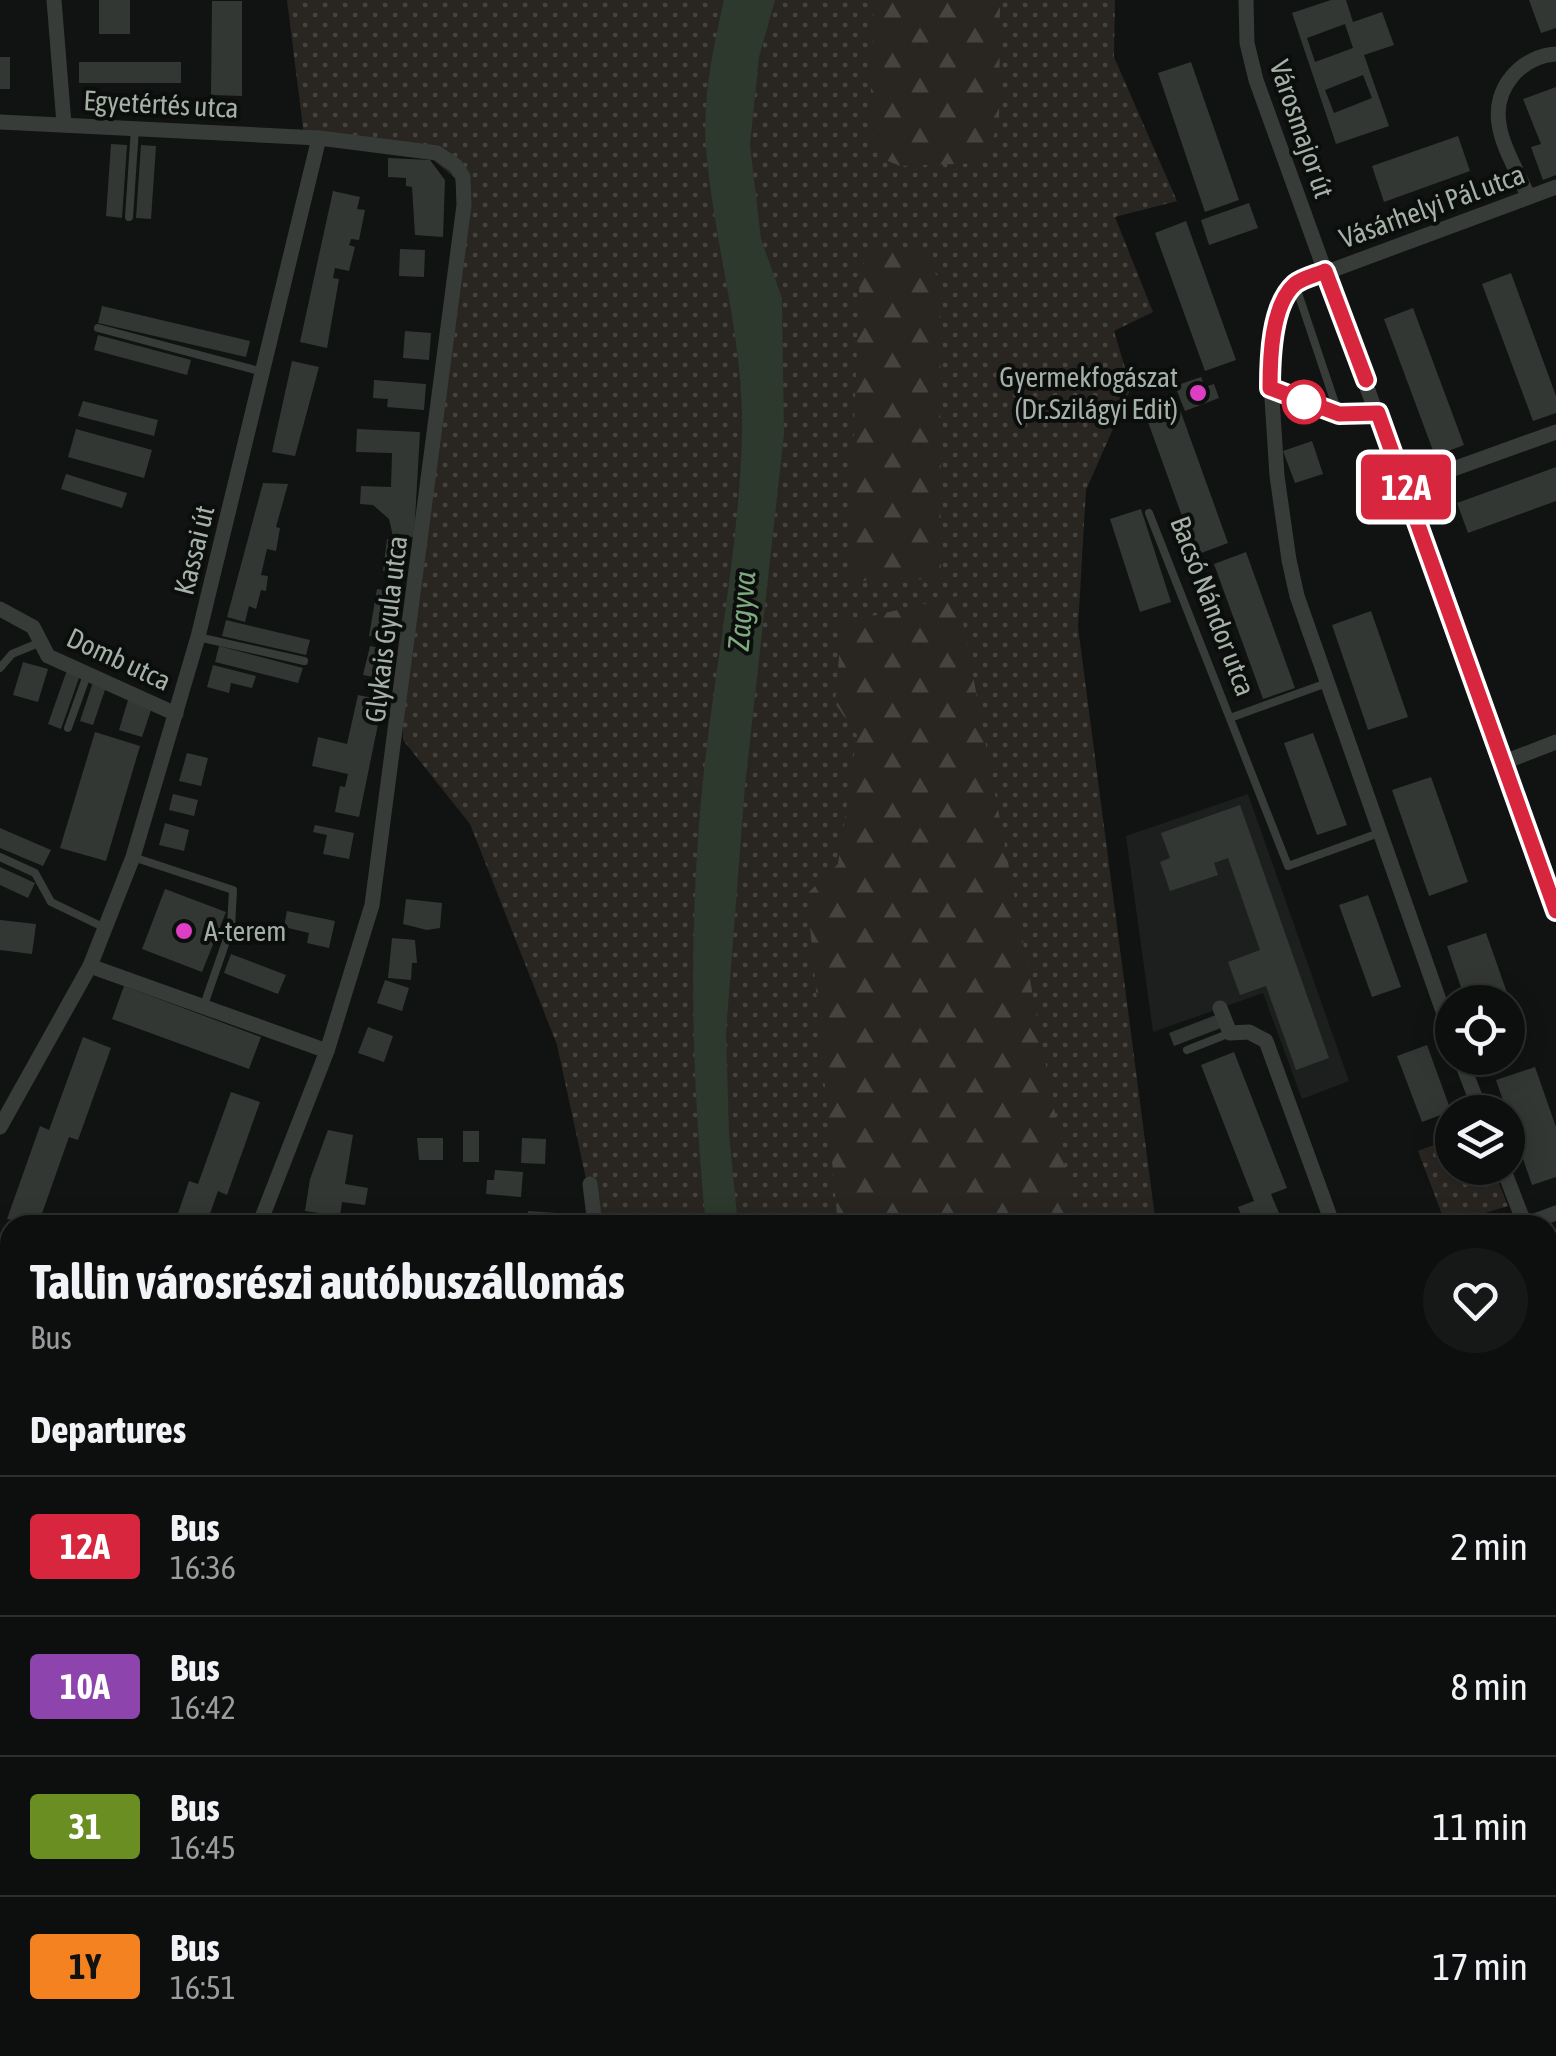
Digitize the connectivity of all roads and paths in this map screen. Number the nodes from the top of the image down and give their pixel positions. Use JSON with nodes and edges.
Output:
{"nodes":[{"id":1,"x":54,"y":0,"type":"edge"},
{"id":2,"x":1246,"y":0,"type":"edge"},
{"id":3,"x":1556,"y":54,"type":"edge"},
{"id":4,"x":0,"y":122,"type":"edge"},
{"id":5,"x":64,"y":124,"type":"junction"},
{"id":6,"x":135,"y":128,"type":"junction"},
{"id":7,"x":318,"y":138,"type":"junction"},
{"id":8,"x":1556,"y":187,"type":"edge"},
{"id":9,"x":1528,"y":196,"type":"junction"},
{"id":10,"x":129,"y":217,"type":"dead end"},
{"id":11,"x":1325,"y":271,"type":"junction"},
{"id":12,"x":1295,"y":284,"type":"junction"},
{"id":13,"x":98,"y":328,"type":"dead end"},
{"id":14,"x":264,"y":373,"type":"junction"},
{"id":15,"x":1270,"y":388,"type":"junction"},
{"id":16,"x":1378,"y":413,"type":"junction"},
{"id":17,"x":1339,"y":414,"type":"junction"},
{"id":18,"x":1556,"y":432,"type":"edge"},
{"id":19,"x":1406,"y":486,"type":"junction"},
{"id":20,"x":1149,"y":512,"type":"dead end"},
{"id":21,"x":0,"y":610,"type":"edge"},
{"id":22,"x":198,"y":637,"type":"junction"},
{"id":23,"x":40,"y":642,"type":"junction"},
{"id":24,"x":304,"y":660,"type":"dead end"},
{"id":25,"x":0,"y":668,"type":"edge"},
{"id":26,"x":88,"y":673,"type":"junction"},
{"id":27,"x":1327,"y":684,"type":"junction"},
{"id":28,"x":176,"y":714,"type":"junction"},
{"id":29,"x":1230,"y":718,"type":"junction"},
{"id":30,"x":68,"y":728,"type":"dead end"},
{"id":31,"x":1556,"y":742,"type":"edge"},
{"id":32,"x":1502,"y":763,"type":"junction"},
{"id":33,"x":1379,"y":833,"type":"junction"},
{"id":34,"x":0,"y":857,"type":"edge"},
{"id":35,"x":133,"y":857,"type":"junction"},
{"id":36,"x":1556,"y":911,"type":"edge"},
{"id":37,"x":105,"y":928,"type":"junction"},
{"id":38,"x":90,"y":966,"type":"junction"},
{"id":39,"x":1435,"y":990,"type":"edge"},
{"id":40,"x":1220,"y":1008,"type":"dead end"},
{"id":41,"x":203,"y":1009,"type":"junction"},
{"id":42,"x":1230,"y":1033,"type":"junction"},
{"id":43,"x":1187,"y":1050,"type":"dead end"},
{"id":44,"x":326,"y":1052,"type":"junction"},
{"id":45,"x":0,"y":1128,"type":"edge"},
{"id":46,"x":590,"y":1184,"type":"dead end"},
{"id":47,"x":1509,"y":1185,"type":"edge"},
{"id":48,"x":262,"y":1215,"type":"edge"},
{"id":49,"x":594,"y":1215,"type":"edge"},
{"id":50,"x":1330,"y":1215,"type":"edge"},
{"id":51,"x":1520,"y":1215,"type":"edge"}],
"edges":[{"from":1,"to":5,"type":"street"},
{"from":2,"to":11,"type":"street","name":"Városmajor út"},
{"from":3,"to":9,"type":"street"},
{"from":4,"to":5,"type":"street","name":"Egyetértés utca"},
{"from":5,"to":6,"type":"street","name":"Egyetértés utca"},
{"from":6,"to":7,"type":"street","name":"Egyetértés utca"},
{"from":6,"to":10,"type":"lane"},
{"from":7,"to":14,"type":"street","name":"Kassai út"},
{"from":7,"to":44,"type":"street","name":"Glykais Gyula utca"},
{"from":8,"to":9,"type":"street","name":"Vásárhelyi Pál utca"},
{"from":9,"to":11,"type":"street","name":"Vásárhelyi Pál utca"},
{"from":11,"to":12,"type":"street"},
{"from":11,"to":16,"type":"street","name":"Városmajor út"},
{"from":12,"to":15,"type":"street"},
{"from":12,"to":17,"type":"lane"},
{"from":13,"to":14,"type":"lane"},
{"from":14,"to":22,"type":"street","name":"Kassai út"},
{"from":15,"to":17,"type":"street"},
{"from":15,"to":27,"type":"street"},
{"from":16,"to":17,"type":"street"},
{"from":16,"to":19,"type":"street","name":"Városmajor út"},
{"from":18,"to":19,"type":"street"},
{"from":19,"to":32,"type":"street","name":"Városmajor út"},
{"from":20,"to":29,"type":"lane","name":"Bacsó Nándor utca"},
{"from":21,"to":23,"type":"street","name":"Domb utca"},
{"from":22,"to":24,"type":"lane"},
{"from":22,"to":28,"type":"street","name":"Kassai út"},
{"from":23,"to":25,"type":"lane"},
{"from":23,"to":26,"type":"street","name":"Domb utca"},
{"from":26,"to":28,"type":"street","name":"Domb utca"},
{"from":26,"to":30,"type":"lane"},
{"from":27,"to":29,"type":"lane","name":"Bacsó Nándor utca"},
{"from":27,"to":33,"type":"street"},
{"from":28,"to":35,"type":"street","name":"Kassai út"},
{"from":29,"to":33,"type":"lane","name":"Bacsó Nándor utca"},
{"from":31,"to":32,"type":"street"},
{"from":32,"to":36,"type":"street","name":"Városmajor út"},
{"from":33,"to":39,"type":"street"},
{"from":34,"to":37,"type":"lane"},
{"from":35,"to":37,"type":"street","name":"Kassai út"},
{"from":35,"to":41,"type":"lane"},
{"from":37,"to":38,"type":"street","name":"Kassai út"},
{"from":38,"to":41,"type":"street"},
{"from":38,"to":45,"type":"street","name":"Kassai út"},
{"from":40,"to":42,"type":"street"},
{"from":41,"to":44,"type":"street"},
{"from":42,"to":43,"type":"lane"},
{"from":42,"to":50,"type":"street"},
{"from":44,"to":48,"type":"street","name":"Glykais Gyula utca"},
{"from":46,"to":49,"type":"street"},
{"from":47,"to":51,"type":"street"}]}
